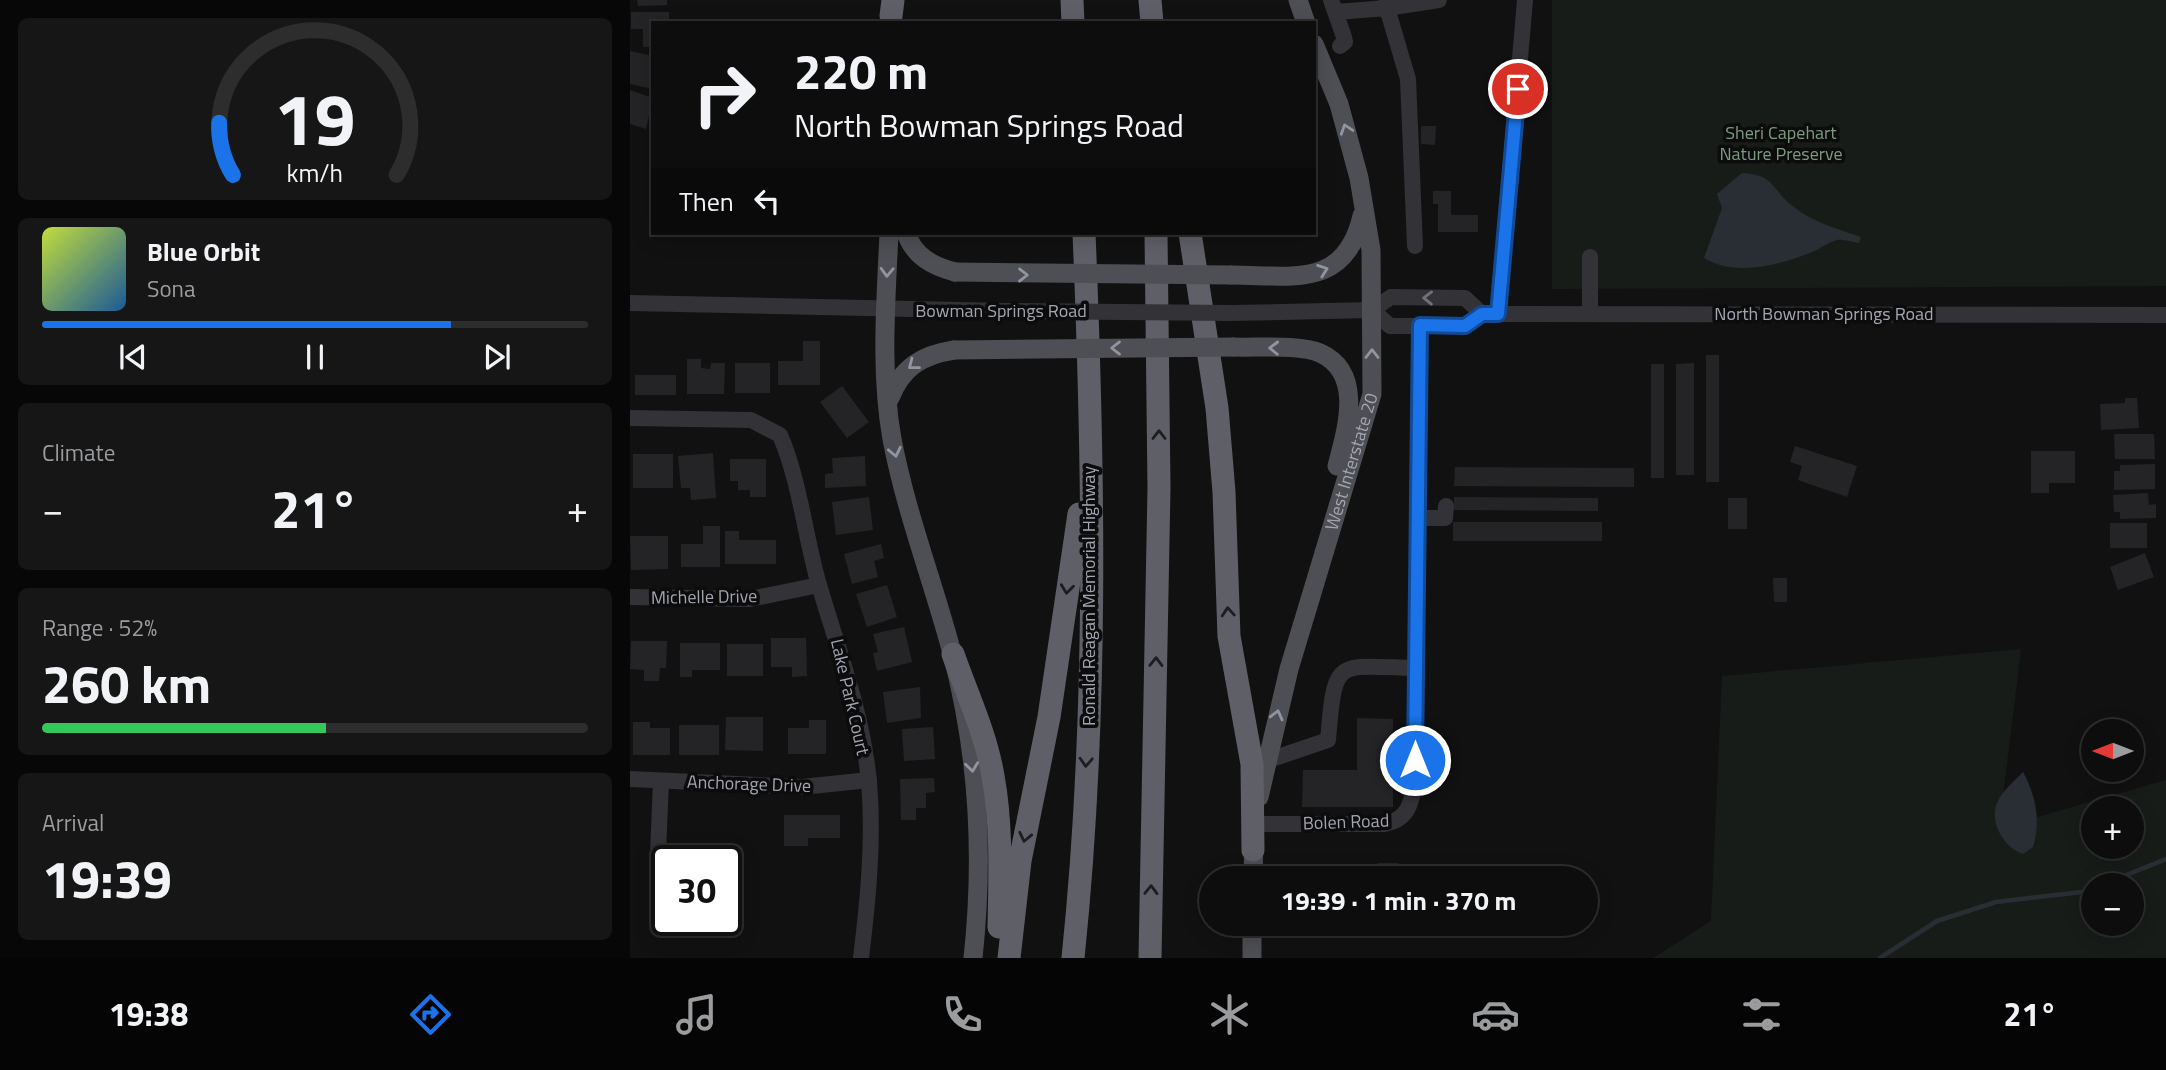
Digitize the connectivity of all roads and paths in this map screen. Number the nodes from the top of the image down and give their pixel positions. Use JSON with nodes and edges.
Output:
{"nodes":[{"id":1,"x":1072,"y":0,"type":"edge"},
{"id":2,"x":1298,"y":0,"type":"edge"},
{"id":3,"x":1439,"y":0,"type":"edge"},
{"id":4,"x":1525,"y":0,"type":"edge"},
{"id":5,"x":1387,"y":4,"type":"edge"},
{"id":6,"x":1333,"y":6,"type":"edge"},
{"id":7,"x":1073,"y":21,"type":"edge"},
{"id":8,"x":1305,"y":21,"type":"edge"},
{"id":9,"x":1340,"y":46,"type":"dead end"},
{"id":10,"x":1316,"y":49,"type":"edge"},
{"id":11,"x":1364,"y":207,"type":"junction"},
{"id":12,"x":889,"y":235,"type":"edge"},
{"id":13,"x":907,"y":235,"type":"edge"},
{"id":14,"x":1084,"y":235,"type":"edge"},
{"id":15,"x":1156,"y":235,"type":"edge"},
{"id":16,"x":1190,"y":235,"type":"edge"},
{"id":17,"x":1415,"y":246,"type":"dead end"},
{"id":18,"x":1590,"y":257,"type":"dead end"},
{"id":19,"x":630,"y":303,"type":"edge"},
{"id":20,"x":886,"y":310,"type":"junction"},
{"id":21,"x":1372,"y":310,"type":"junction"},
{"id":22,"x":1490,"y":314,"type":"junction"},
{"id":23,"x":1590,"y":314,"type":"junction"},
{"id":24,"x":2166,"y":315,"type":"edge"},
{"id":25,"x":1420,"y":325,"type":"junction"},
{"id":26,"x":889,"y":402,"type":"junction"},
{"id":27,"x":630,"y":418,"type":"edge"},
{"id":28,"x":1089,"y":449,"type":"junction"},
{"id":29,"x":1446,"y":506,"type":"dead end"},
{"id":30,"x":1417,"y":518,"type":"junction"},
{"id":31,"x":1330,"y":533,"type":"junction"},
{"id":32,"x":819,"y":585,"type":"junction"},
{"id":33,"x":630,"y":597,"type":"edge"},
{"id":34,"x":953,"y":654,"type":"junction"},
{"id":35,"x":1416,"y":668,"type":"junction"},
{"id":36,"x":1266,"y":761,"type":"junction"},
{"id":37,"x":630,"y":779,"type":"edge"},
{"id":38,"x":869,"y":780,"type":"junction"},
{"id":39,"x":661,"y":781,"type":"junction"},
{"id":40,"x":1256,"y":824,"type":"junction"},
{"id":41,"x":658,"y":845,"type":"edge"},
{"id":42,"x":1253,"y":850,"type":"junction"},
{"id":43,"x":1253,"y":866,"type":"edge"},
{"id":44,"x":1252,"y":936,"type":"edge"},
{"id":45,"x":861,"y":958,"type":"edge"},
{"id":46,"x":973,"y":958,"type":"edge"},
{"id":47,"x":999,"y":958,"type":"edge"},
{"id":48,"x":1009,"y":958,"type":"edge"},
{"id":49,"x":1073,"y":958,"type":"edge"},
{"id":50,"x":1150,"y":958,"type":"edge"},
{"id":51,"x":1252,"y":958,"type":"edge"}],
"edges":[{"from":1,"to":7,"type":"highway"},
{"from":2,"to":8,"type":"main road"},
{"from":3,"to":5,"type":"street"},
{"from":4,"to":22,"type":"street"},
{"from":5,"to":6,"type":"street"},
{"from":5,"to":17,"type":"street"},
{"from":6,"to":9,"type":"street"},
{"from":11,"to":10,"type":"main road","name":"West Interstate 20","one_way":true},
{"from":13,"to":11,"type":"main road","one_way":true,"bridge":true},
{"from":11,"to":21,"type":"main road","name":"West Interstate 20"},
{"from":12,"to":20,"type":"main road","one_way":true},
{"from":14,"to":28,"type":"highway","name":"Ronald Reagan Memorial Highway"},
{"from":50,"to":15,"type":"highway","one_way":true},
{"from":42,"to":16,"type":"highway","one_way":true},
{"from":18,"to":23,"type":"street"},
{"from":19,"to":20,"type":"street","name":"Bowman Springs Road"},
{"from":20,"to":21,"type":"street","name":"Bowman Springs Road","bridge":true},
{"from":20,"to":26,"type":"main road"},
{"from":22,"to":21,"type":"street","name":"North Bowman Springs Road","one_way":true},
{"from":21,"to":25,"type":"street","name":"North Bowman Springs Road"},
{"from":31,"to":21,"type":"main road","name":"West Interstate 20","one_way":true},
{"from":22,"to":23,"type":"street","name":"North Bowman Springs Road"},
{"from":22,"to":25,"type":"street","name":"North Bowman Springs Road"},
{"from":23,"to":24,"type":"street","name":"North Bowman Springs Road"},
{"from":25,"to":30,"type":"street","name":"Bolen Road"},
{"from":31,"to":26,"type":"main road","one_way":true,"bridge":true},
{"from":26,"to":34,"type":"main road","one_way":true},
{"from":27,"to":32,"type":"street","name":"Lake Park Court"},
{"from":28,"to":48,"type":"highway","one_way":true},
{"from":28,"to":49,"type":"highway","name":"Ronald Reagan Memorial Highway","one_way":true},
{"from":29,"to":30,"type":"street"},
{"from":30,"to":35,"type":"street","name":"Bolen Road"},
{"from":36,"to":31,"type":"main road","name":"West Interstate 20","one_way":true},
{"from":32,"to":33,"type":"street","name":"Michelle Drive"},
{"from":32,"to":38,"type":"street","name":"Lake Park Court"},
{"from":34,"to":46,"type":"main road","one_way":true},
{"from":34,"to":47,"type":"highway"},
{"from":35,"to":36,"type":"street"},
{"from":35,"to":40,"type":"street","name":"Bolen Road"},
{"from":36,"to":40,"type":"main road","name":"West Interstate 20"},
{"from":37,"to":39,"type":"street","name":"Anchorage Drive"},
{"from":38,"to":39,"type":"street","name":"Anchorage Drive"},
{"from":38,"to":45,"type":"street","name":"Lake Park Court"},
{"from":39,"to":41,"type":"street"},
{"from":40,"to":42,"type":"main road","name":"West Interstate 20"},
{"from":42,"to":43,"type":"main road","name":"West Interstate 20"},
{"from":44,"to":51,"type":"main road"}]}
